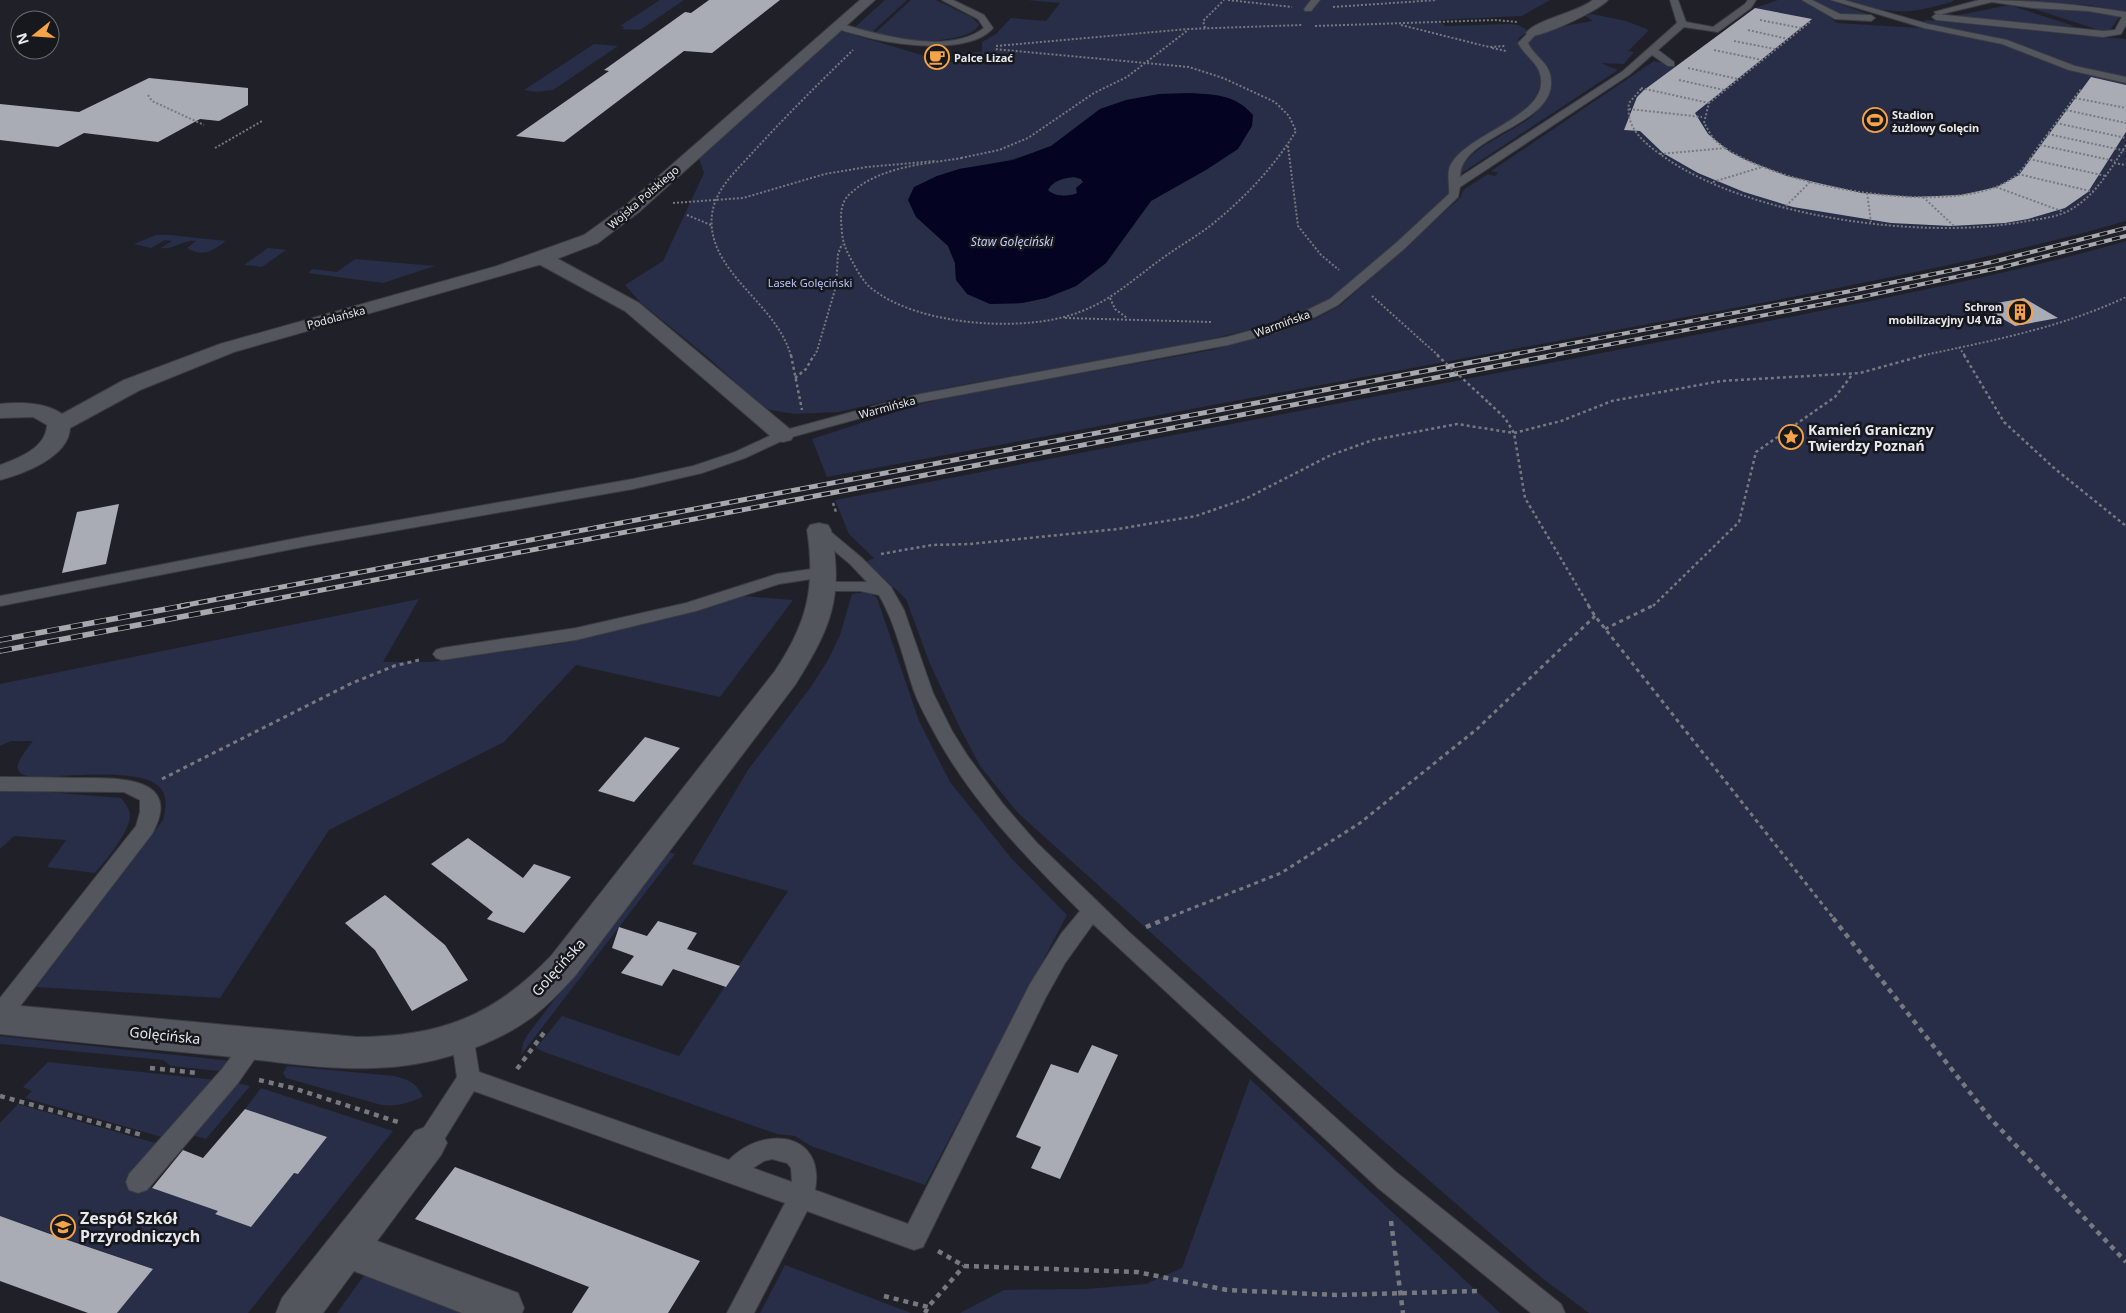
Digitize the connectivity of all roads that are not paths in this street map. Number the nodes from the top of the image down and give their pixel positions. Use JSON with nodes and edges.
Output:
{"nodes":[{"id":1,"x":868,"y":0,"type":"edge"},
{"id":2,"x":946,"y":0,"type":"edge"},
{"id":3,"x":1316,"y":0,"type":"edge"},
{"id":4,"x":1601,"y":0,"type":"edge"},
{"id":5,"x":1674,"y":0,"type":"edge"},
{"id":6,"x":1752,"y":0,"type":"edge"},
{"id":7,"x":1806,"y":0,"type":"edge"},
{"id":8,"x":1835,"y":0,"type":"edge"},
{"id":9,"x":1991,"y":0,"type":"edge"},
{"id":10,"x":2007,"y":2,"type":"junction"},
{"id":11,"x":1308,"y":9,"type":"dead end"},
{"id":12,"x":1923,"y":15,"type":"junction"},
{"id":13,"x":2126,"y":16,"type":"edge"},
{"id":14,"x":1899,"y":19,"type":"junction"},
{"id":15,"x":1682,"y":24,"type":"junction"},
{"id":16,"x":838,"y":26,"type":"junction"},
{"id":17,"x":1915,"y":31,"type":"dead end"},
{"id":18,"x":1533,"y":33,"type":"joint"},
{"id":19,"x":2103,"y":34,"type":"junction"},
{"id":20,"x":1652,"y":50,"type":"junction"},
{"id":21,"x":1671,"y":64,"type":"road end"},
{"id":22,"x":2126,"y":80,"type":"edge"},
{"id":23,"x":1455,"y":185,"type":"junction"},
{"id":24,"x":542,"y":258,"type":"junction"},
{"id":25,"x":132,"y":385,"type":"junction"},
{"id":26,"x":0,"y":411,"type":"edge"},
{"id":27,"x":38,"y":411,"type":"junction"},
{"id":28,"x":59,"y":425,"type":"junction"},
{"id":29,"x":782,"y":435,"type":"junction"},
{"id":30,"x":0,"y":474,"type":"edge"},
{"id":31,"x":819,"y":530,"type":"joint"},
{"id":32,"x":825,"y":579,"type":"junction"},
{"id":33,"x":885,"y":590,"type":"junction"},
{"id":34,"x":0,"y":601,"type":"edge"},
{"id":35,"x":442,"y":654,"type":"road end"},
{"id":36,"x":0,"y":784,"type":"edge"},
{"id":37,"x":1093,"y":910,"type":"junction"},
{"id":38,"x":0,"y":1017,"type":"edge"},
{"id":39,"x":462,"y":1035,"type":"junction"},
{"id":40,"x":254,"y":1044,"type":"junction"},
{"id":41,"x":469,"y":1079,"type":"junction"},
{"id":42,"x":428,"y":1143,"type":"joint"},
{"id":43,"x":733,"y":1172,"type":"junction"},
{"id":44,"x":138,"y":1182,"type":"dead end"},
{"id":45,"x":800,"y":1197,"type":"junction"},
{"id":46,"x":346,"y":1249,"type":"junction"},
{"id":47,"x":297,"y":1313,"type":"edge"},
{"id":48,"x":500,"y":1313,"type":"edge"},
{"id":49,"x":740,"y":1313,"type":"edge"},
{"id":50,"x":1552,"y":1313,"type":"edge"}],
"edges":[{"from":1,"to":16,"type":"street","name":"Wojska Polskiego"},
{"from":2,"to":16,"type":"lane"},
{"from":3,"to":11,"type":"lane"},
{"from":4,"to":18,"type":"street"},
{"from":5,"to":15,"type":"lane"},
{"from":6,"to":15,"type":"lane"},
{"from":7,"to":14,"type":"lane"},
{"from":8,"to":14,"type":"lane"},
{"from":9,"to":10,"type":"lane"},
{"from":9,"to":12,"type":"lane"},
{"from":10,"to":13,"type":"lane"},
{"from":10,"to":19,"type":"lane"},
{"from":12,"to":14,"type":"lane"},
{"from":12,"to":19,"type":"lane"},
{"from":13,"to":19,"type":"lane"},
{"from":14,"to":17,"type":"lane"},
{"from":14,"to":22,"type":"lane"},
{"from":15,"to":20,"type":"lane"},
{"from":16,"to":24,"type":"street","name":"Wojska Polskiego"},
{"from":18,"to":23,"type":"lane","name":"Warmińska"},
{"from":20,"to":21,"type":"lane"},
{"from":20,"to":23,"type":"lane"},
{"from":23,"to":29,"type":"lane","name":"Warmińska"},
{"from":24,"to":25,"type":"street","name":"Podolańska"},
{"from":24,"to":29,"type":"street"},
{"from":25,"to":27,"type":"street","name":"Podolańska"},
{"from":25,"to":28,"type":"street","name":"Podolańska"},
{"from":26,"to":27,"type":"street"},
{"from":27,"to":28,"type":"street"},
{"from":28,"to":30,"type":"street"},
{"from":29,"to":34,"type":"lane","name":"Warmińska"},
{"from":31,"to":32,"type":"street","name":"Golęcińska"},
{"from":31,"to":33,"type":"lane"},
{"from":32,"to":33,"type":"lane"},
{"from":32,"to":35,"type":"lane"},
{"from":32,"to":39,"type":"street","name":"Golęcińska"},
{"from":33,"to":37,"type":"lane"},
{"from":36,"to":38,"type":"lane"},
{"from":37,"to":45,"type":"lane"},
{"from":37,"to":50,"type":"lane"},
{"from":38,"to":40,"type":"street","name":"Golęcińska"},
{"from":39,"to":40,"type":"street","name":"Golęcińska"},
{"from":39,"to":41,"type":"lane"},
{"from":40,"to":44,"type":"lane"},
{"from":41,"to":42,"type":"lane"},
{"from":41,"to":43,"type":"lane"},
{"from":42,"to":46,"type":"street"},
{"from":43,"to":45,"type":"lane"},
{"from":43,"to":45,"type":"lane"},
{"from":45,"to":49,"type":"lane"},
{"from":46,"to":47,"type":"street"},
{"from":46,"to":48,"type":"street"}]}
